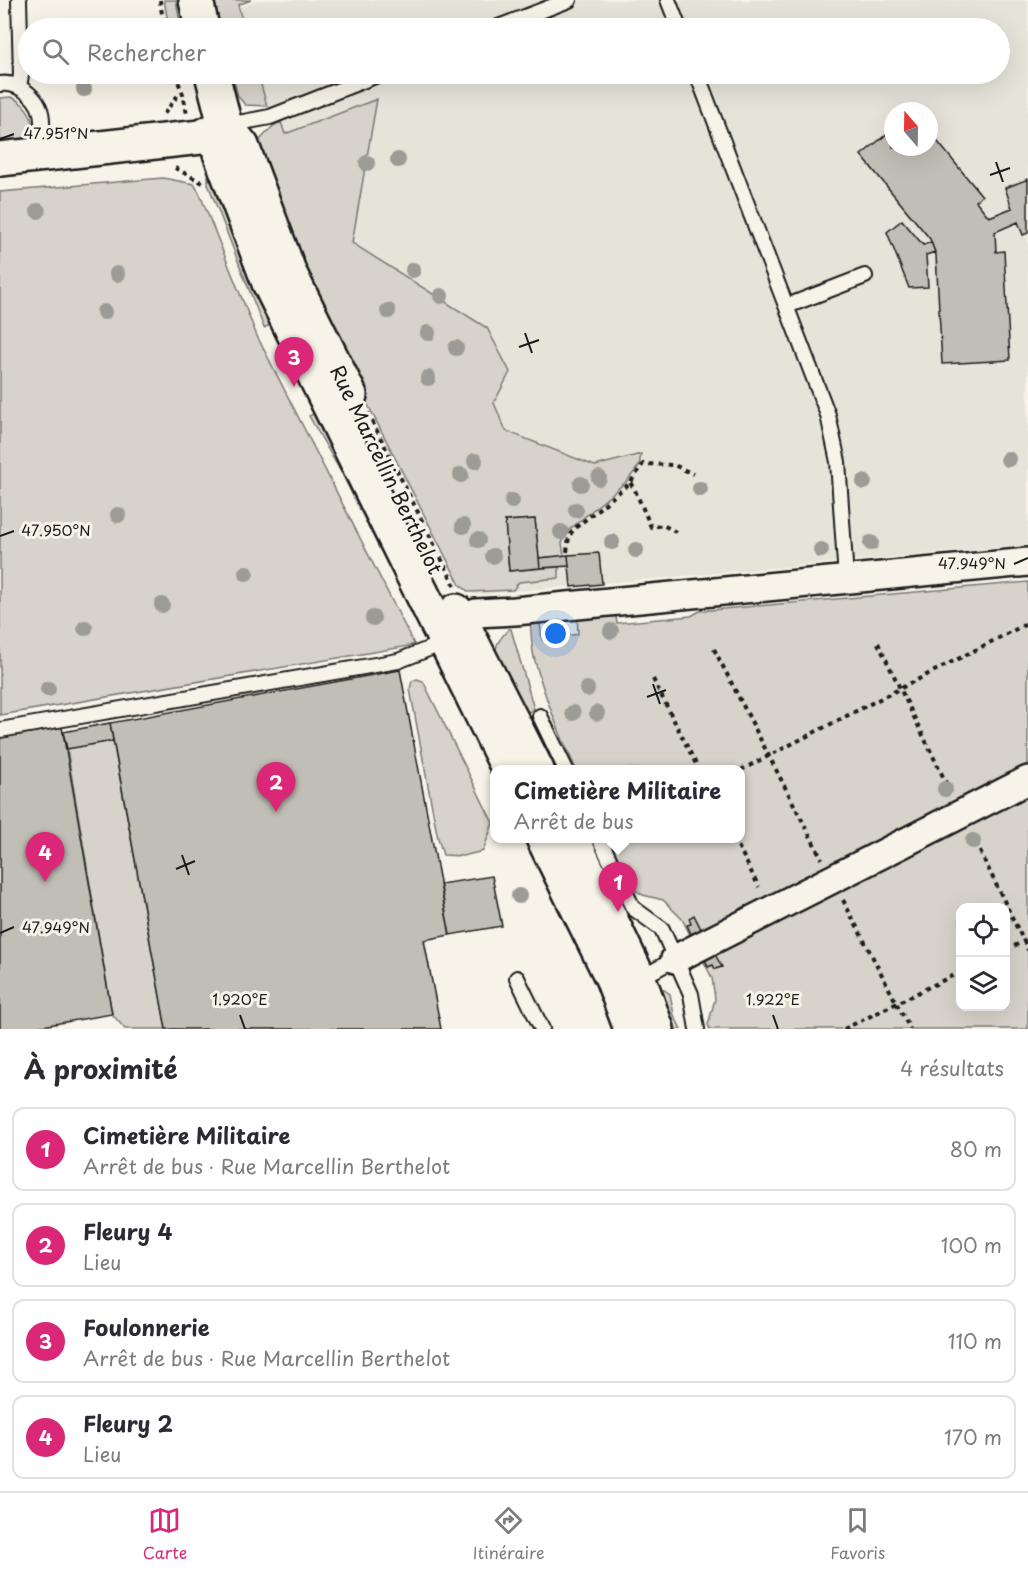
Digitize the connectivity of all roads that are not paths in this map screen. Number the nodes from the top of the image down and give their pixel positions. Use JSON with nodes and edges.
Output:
{"nodes":[{"id":1,"x":19,"y":0,"type":"edge"},
{"id":2,"x":196,"y":0,"type":"edge"},
{"id":3,"x":569,"y":0,"type":"edge"},
{"id":4,"x":668,"y":0,"type":"edge"},
{"id":5,"x":19,"y":18,"type":"edge"},
{"id":6,"x":200,"y":18,"type":"edge"},
{"id":7,"x":522,"y":18,"type":"edge"},
{"id":8,"x":676,"y":18,"type":"edge"},
{"id":9,"x":0,"y":84,"type":"edge"},
{"id":10,"x":20,"y":84,"type":"edge"},
{"id":11,"x":215,"y":84,"type":"edge"},
{"id":12,"x":354,"y":84,"type":"edge"},
{"id":13,"x":701,"y":84,"type":"edge"},
{"id":14,"x":19,"y":87,"type":"junction"},
{"id":15,"x":225,"y":125,"type":"junction"},
{"id":16,"x":42,"y":155,"type":"junction"},
{"id":17,"x":0,"y":159,"type":"edge"},
{"id":18,"x":865,"y":276,"type":"dead end"},
{"id":19,"x":787,"y":306,"type":"junction"},
{"id":20,"x":1028,"y":562,"type":"edge"},
{"id":21,"x":846,"y":579,"type":"junction"},
{"id":22,"x":453,"y":631,"type":"junction"},
{"id":23,"x":540,"y":716,"type":"dead end"},
{"id":24,"x":0,"y":730,"type":"edge"},
{"id":25,"x":507,"y":765,"type":"edge"},
{"id":26,"x":534,"y":765,"type":"edge"},
{"id":27,"x":564,"y":765,"type":"edge"},
{"id":28,"x":1028,"y":780,"type":"edge"},
{"id":29,"x":545,"y":843,"type":"edge"},
{"id":30,"x":574,"y":843,"type":"edge"},
{"id":31,"x":601,"y":843,"type":"edge"},
{"id":32,"x":675,"y":960,"type":"junction"},
{"id":33,"x":517,"y":978,"type":"dead end"},
{"id":34,"x":639,"y":979,"type":"junction"},
{"id":35,"x":542,"y":1029,"type":"edge"},
{"id":36,"x":632,"y":1029,"type":"edge"},
{"id":37,"x":657,"y":1029,"type":"edge"},
{"id":38,"x":697,"y":1029,"type":"edge"}],
"edges":[{"from":1,"to":5,"type":"lane"},
{"from":2,"to":6,"type":"main road"},
{"from":3,"to":7,"type":"lane"},
{"from":4,"to":8,"type":"lane"},
{"from":9,"to":14,"type":"lane"},
{"from":10,"to":14,"type":"lane"},
{"from":11,"to":15,"type":"main road"},
{"from":12,"to":15,"type":"lane"},
{"from":13,"to":19,"type":"lane"},
{"from":14,"to":16,"type":"lane"},
{"from":15,"to":16,"type":"main road"},
{"from":15,"to":22,"type":"main road","name":"Rue Marcellin Berthelot"},
{"from":16,"to":17,"type":"main road"},
{"from":18,"to":19,"type":"lane"},
{"from":19,"to":21,"type":"lane"},
{"from":20,"to":21,"type":"street"},
{"from":21,"to":22,"type":"street"},
{"from":22,"to":24,"type":"lane"},
{"from":22,"to":25,"type":"main road","name":"Rue Marcellin Berthelot"},
{"from":22,"to":26,"type":"main road","name":"Rue Marcellin Berthelot"},
{"from":23,"to":27,"type":"lane"},
{"from":28,"to":32,"type":"street"},
{"from":29,"to":36,"type":"main road"},
{"from":30,"to":34,"type":"main road"},
{"from":31,"to":32,"type":"lane"},
{"from":32,"to":34,"type":"lane"},
{"from":32,"to":38,"type":"lane"},
{"from":33,"to":35,"type":"lane"},
{"from":34,"to":37,"type":"main road"}]}
